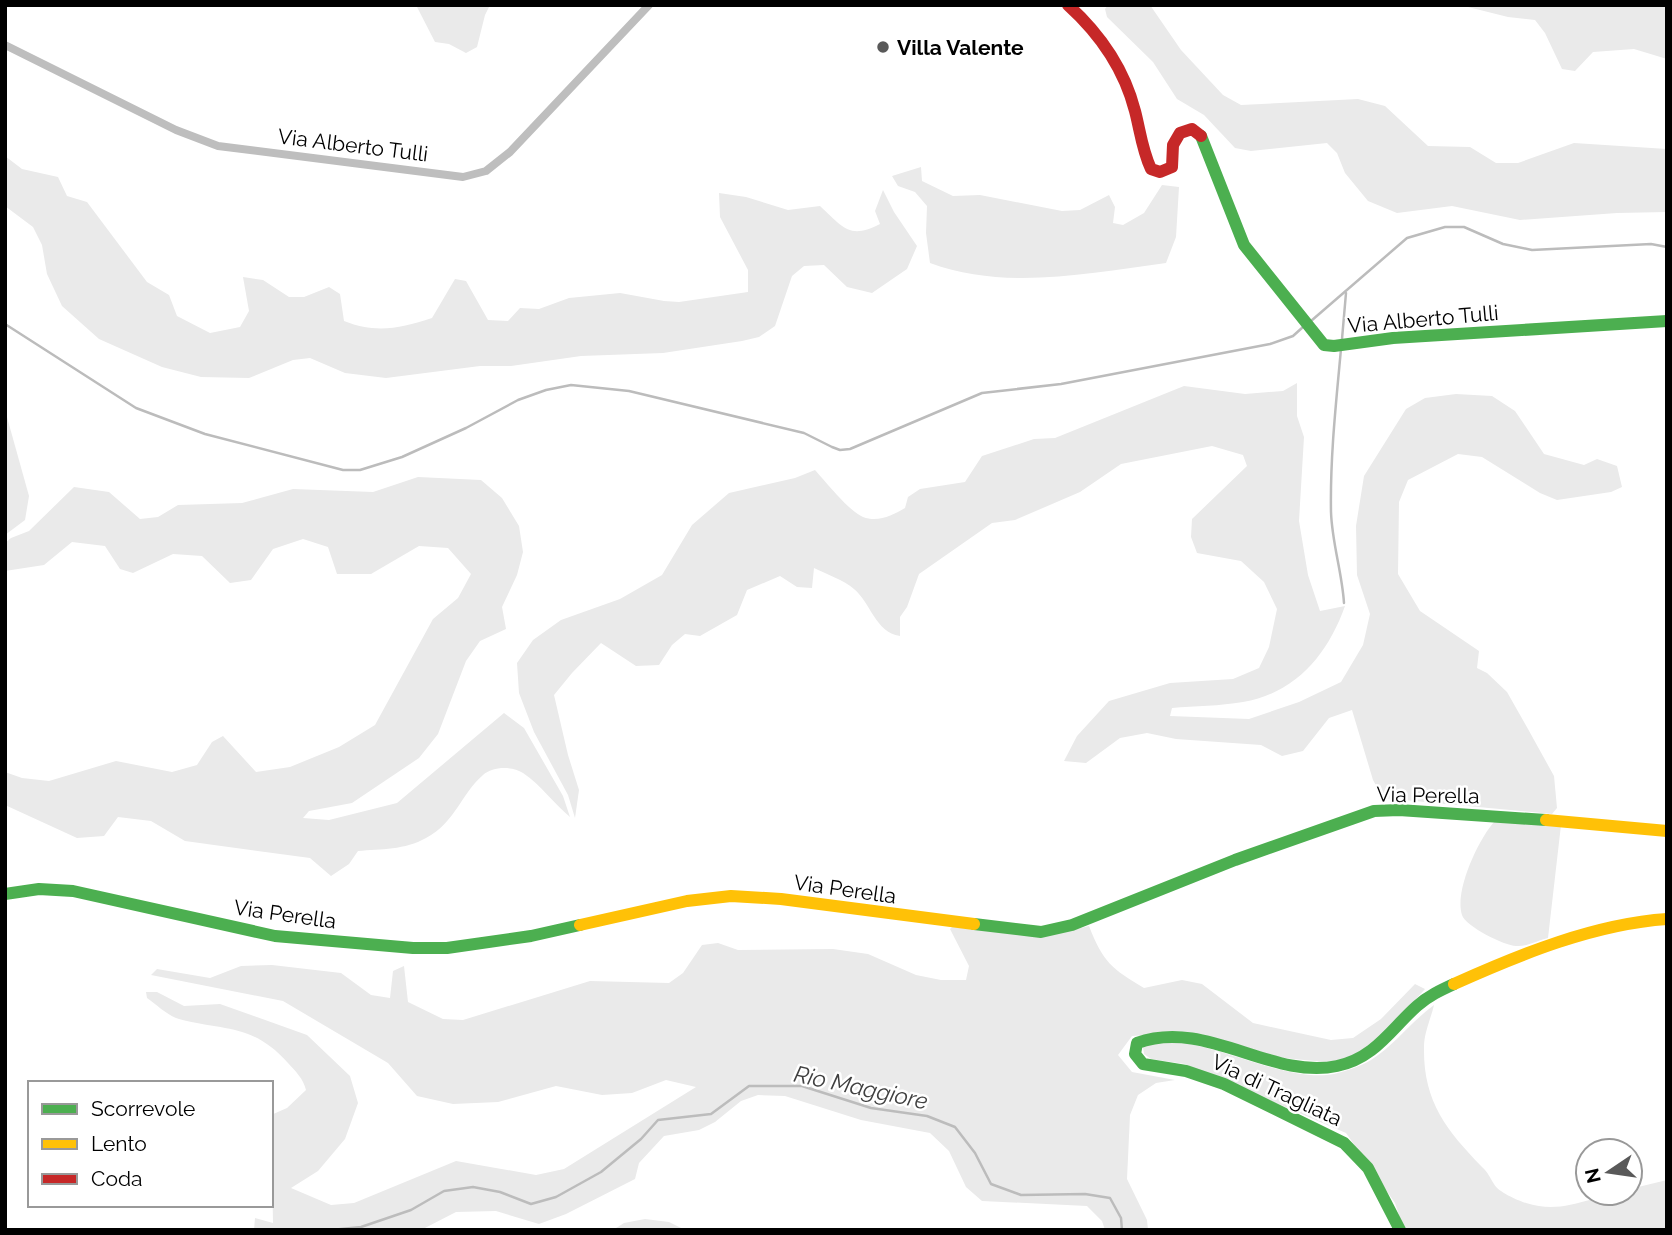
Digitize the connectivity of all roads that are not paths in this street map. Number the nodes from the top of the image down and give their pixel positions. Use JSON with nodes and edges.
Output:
{"nodes":[{"id":1,"x":649,"y":5,"type":"edge"},
{"id":2,"x":1068,"y":5,"type":"edge"},
{"id":3,"x":5,"y":46,"type":"edge"},
{"id":4,"x":1667,"y":321,"type":"edge"},
{"id":5,"x":1667,"y":831,"type":"edge"},
{"id":6,"x":5,"y":894,"type":"edge"},
{"id":7,"x":1667,"y":919,"type":"edge"},
{"id":8,"x":1400,"y":1230,"type":"edge"}],
"edges":[{"from":1,"to":3,"type":"street","name":"Via Alberto Tulli"},
{"from":2,"to":4,"type":"street","name":"Via Alberto Tulli"},
{"from":5,"to":6,"type":"street","name":"Via Perella"},
{"from":7,"to":8,"type":"street","name":"Via di Tragliata"}]}
